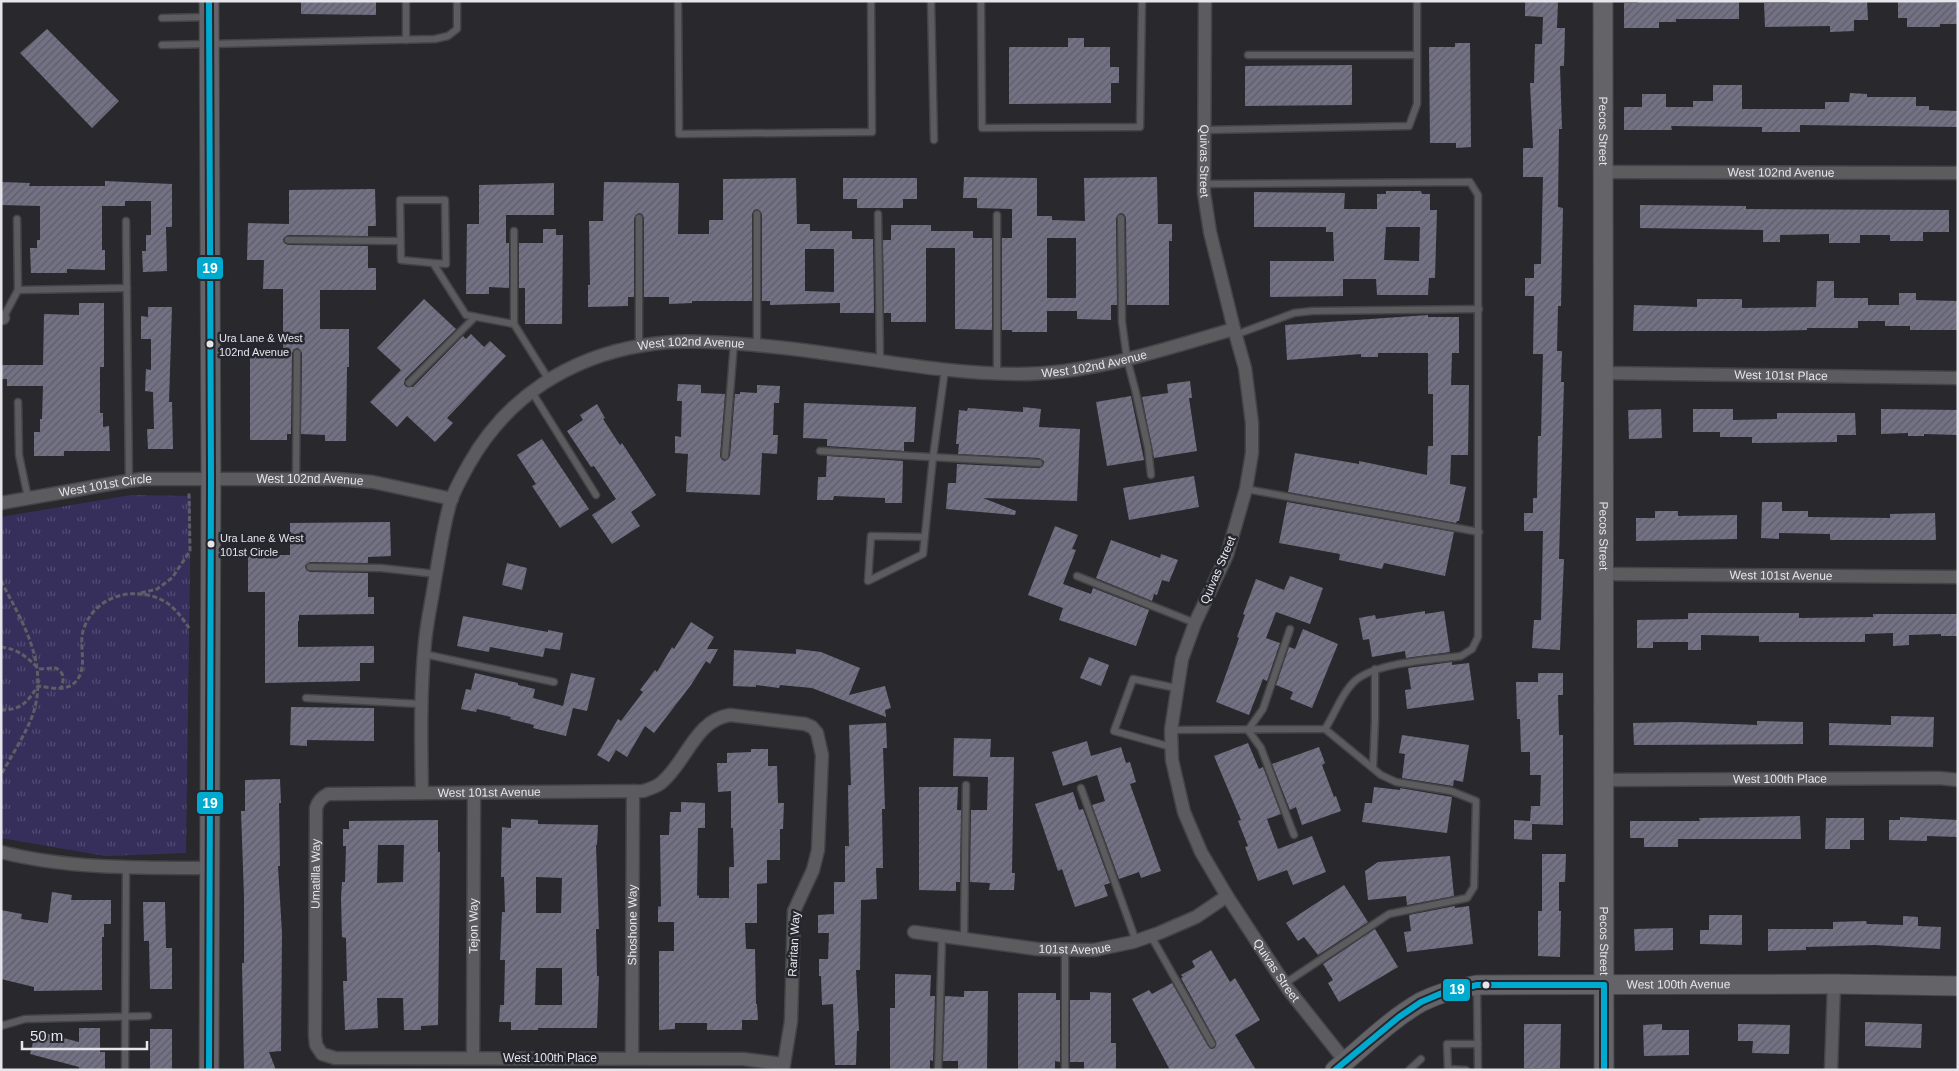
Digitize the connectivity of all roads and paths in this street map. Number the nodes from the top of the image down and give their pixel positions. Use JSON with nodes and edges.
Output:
{"nodes":[{"id":1,"x":406,"y":1,"type":"edge"},
{"id":2,"x":457,"y":1,"type":"edge"},
{"id":3,"x":678,"y":1,"type":"edge"},
{"id":4,"x":871,"y":1,"type":"edge"},
{"id":5,"x":931,"y":1,"type":"edge"},
{"id":6,"x":981,"y":1,"type":"edge"},
{"id":7,"x":1142,"y":1,"type":"edge"},
{"id":8,"x":1205,"y":1,"type":"edge"},
{"id":9,"x":1417,"y":1,"type":"edge"},
{"id":10,"x":1603,"y":1,"type":"edge"},
{"id":11,"x":209,"y":9,"type":"edge"},
{"id":12,"x":162,"y":18,"type":"dead end"},
{"id":13,"x":406,"y":40,"type":"junction"},
{"id":14,"x":209,"y":44,"type":"junction"},
{"id":15,"x":162,"y":45,"type":"dead end"},
{"id":16,"x":1248,"y":55,"type":"dead end"},
{"id":17,"x":1417,"y":55,"type":"junction"},
{"id":18,"x":1204,"y":130,"type":"junction"},
{"id":19,"x":934,"y":140,"type":"dead end"},
{"id":20,"x":1603,"y":172,"type":"junction"},
{"id":21,"x":1958,"y":173,"type":"edge"},
{"id":22,"x":1204,"y":184,"type":"junction"},
{"id":23,"x":757,"y":214,"type":"dead end"},
{"id":24,"x":878,"y":214,"type":"dead end"},
{"id":25,"x":997,"y":215,"type":"dead end"},
{"id":26,"x":639,"y":218,"type":"dead end"},
{"id":27,"x":1121,"y":218,"type":"dead end"},
{"id":28,"x":17,"y":219,"type":"dead end"},
{"id":29,"x":126,"y":220,"type":"dead end"},
{"id":30,"x":514,"y":231,"type":"dead end"},
{"id":31,"x":288,"y":240,"type":"dead end"},
{"id":32,"x":400,"y":241,"type":"junction"},
{"id":33,"x":433,"y":263,"type":"junction"},
{"id":34,"x":127,"y":288,"type":"junction"},
{"id":35,"x":18,"y":290,"type":"junction"},
{"id":36,"x":1479,"y":309,"type":"junction"},
{"id":37,"x":2,"y":317,"type":"edge"},
{"id":38,"x":475,"y":317,"type":"junction"},
{"id":39,"x":514,"y":324,"type":"junction"},
{"id":40,"x":1234,"y":332,"type":"junction"},
{"id":41,"x":734,"y":343,"type":"junction"},
{"id":42,"x":758,"y":345,"type":"junction"},
{"id":43,"x":639,"y":346,"type":"junction"},
{"id":44,"x":297,"y":353,"type":"dead end"},
{"id":45,"x":1127,"y":359,"type":"junction"},
{"id":46,"x":880,"y":360,"type":"junction"},
{"id":47,"x":945,"y":369,"type":"junction"},
{"id":48,"x":997,"y":373,"type":"junction"},
{"id":49,"x":1603,"y":373,"type":"junction"},
{"id":50,"x":1958,"y":378,"type":"edge"},
{"id":51,"x":549,"y":380,"type":"junction"},
{"id":52,"x":409,"y":383,"type":"dead end"},
{"id":53,"x":531,"y":391,"type":"junction"},
{"id":54,"x":18,"y":402,"type":"dead end"},
{"id":55,"x":820,"y":451,"type":"dead end"},
{"id":56,"x":725,"y":456,"type":"dead end"},
{"id":57,"x":933,"y":457,"type":"junction"},
{"id":58,"x":1039,"y":463,"type":"dead end"},
{"id":59,"x":1151,"y":476,"type":"dead end"},
{"id":60,"x":296,"y":478,"type":"junction"},
{"id":61,"x":189,"y":479,"type":"junction"},
{"id":62,"x":211,"y":479,"type":"junction"},
{"id":63,"x":129,"y":481,"type":"junction"},
{"id":64,"x":1246,"y":489,"type":"junction"},
{"id":65,"x":596,"y":495,"type":"dead end"},
{"id":66,"x":28,"y":498,"type":"junction"},
{"id":67,"x":452,"y":499,"type":"junction"},
{"id":68,"x":1,"y":503,"type":"edge"},
{"id":69,"x":1478,"y":532,"type":"junction"},
{"id":70,"x":925,"y":537,"type":"junction"},
{"id":71,"x":310,"y":567,"type":"dead end"},
{"id":72,"x":436,"y":574,"type":"junction"},
{"id":73,"x":1603,"y":574,"type":"junction"},
{"id":74,"x":1077,"y":576,"type":"dead end"},
{"id":75,"x":1958,"y":577,"type":"edge"},
{"id":76,"x":1,"y":581,"type":"edge"},
{"id":77,"x":140,"y":593,"type":"junction"},
{"id":78,"x":1195,"y":623,"type":"junction"},
{"id":79,"x":189,"y":628,"type":"dead end"},
{"id":80,"x":1290,"y":629,"type":"dead end"},
{"id":81,"x":1,"y":647,"type":"edge"},
{"id":82,"x":424,"y":654,"type":"junction"},
{"id":83,"x":39,"y":669,"type":"junction"},
{"id":84,"x":1375,"y":669,"type":"junction"},
{"id":85,"x":554,"y":682,"type":"dead end"},
{"id":86,"x":38,"y":686,"type":"junction"},
{"id":87,"x":1176,"y":688,"type":"junction"},
{"id":88,"x":61,"y":689,"type":"junction"},
{"id":89,"x":306,"y":698,"type":"dead end"},
{"id":90,"x":421,"y":704,"type":"junction"},
{"id":91,"x":1,"y":710,"type":"edge"},
{"id":92,"x":1324,"y":729,"type":"junction"},
{"id":93,"x":1171,"y":730,"type":"junction"},
{"id":94,"x":1248,"y":730,"type":"junction"},
{"id":95,"x":817,"y":733,"type":"joint"},
{"id":96,"x":1171,"y":747,"type":"junction"},
{"id":97,"x":1373,"y":768,"type":"junction"},
{"id":98,"x":1,"y":775,"type":"edge"},
{"id":99,"x":1604,"y":780,"type":"junction"},
{"id":100,"x":1958,"y":780,"type":"edge"},
{"id":101,"x":966,"y":785,"type":"dead end"},
{"id":102,"x":1081,"y":788,"type":"dead end"},
{"id":103,"x":633,"y":792,"type":"junction"},
{"id":104,"x":422,"y":793,"type":"junction"},
{"id":105,"x":474,"y":793,"type":"junction"},
{"id":106,"x":1294,"y":835,"type":"dead end"},
{"id":107,"x":1,"y":852,"type":"edge"},
{"id":108,"x":126,"y":868,"type":"junction"},
{"id":109,"x":210,"y":868,"type":"junction"},
{"id":110,"x":1226,"y":896,"type":"junction"},
{"id":111,"x":914,"y":932,"type":"dead end"},
{"id":112,"x":1150,"y":935,"type":"junction"},
{"id":113,"x":942,"y":937,"type":"junction"},
{"id":114,"x":964,"y":939,"type":"junction"},
{"id":115,"x":1136,"y":941,"type":"junction"},
{"id":116,"x":1065,"y":951,"type":"junction"},
{"id":117,"x":1284,"y":984,"type":"junction"},
{"id":118,"x":1834,"y":984,"type":"junction"},
{"id":119,"x":1477,"y":985,"type":"junction"},
{"id":120,"x":1604,"y":985,"type":"junction"},
{"id":121,"x":1958,"y":986,"type":"edge"},
{"id":122,"x":148,"y":1016,"type":"dead end"},
{"id":123,"x":126,"y":1018,"type":"junction"},
{"id":124,"x":1,"y":1026,"type":"edge"},
{"id":125,"x":1212,"y":1044,"type":"dead end"},
{"id":126,"x":1478,"y":1044,"type":"junction"},
{"id":127,"x":319,"y":1051,"type":"joint"},
{"id":128,"x":473,"y":1058,"type":"junction"},
{"id":129,"x":632,"y":1058,"type":"junction"},
{"id":130,"x":1421,"y":1059,"type":"dead end"},
{"id":131,"x":1343,"y":1065,"type":"edge"},
{"id":132,"x":783,"y":1067,"type":"edge"},
{"id":133,"x":126,"y":1070,"type":"edge"},
{"id":134,"x":209,"y":1070,"type":"edge"},
{"id":135,"x":938,"y":1070,"type":"edge"},
{"id":136,"x":1065,"y":1070,"type":"edge"},
{"id":137,"x":1409,"y":1070,"type":"edge"},
{"id":138,"x":1466,"y":1070,"type":"edge"},
{"id":139,"x":1478,"y":1070,"type":"edge"},
{"id":140,"x":1604,"y":1070,"type":"edge"},
{"id":141,"x":1831,"y":1070,"type":"edge"}],
"edges":[{"from":1,"to":13,"type":"lane"},
{"from":2,"to":13,"type":"lane"},
{"from":3,"to":4,"type":"lane"},
{"from":5,"to":19,"type":"lane"},
{"from":6,"to":7,"type":"lane"},
{"from":8,"to":18,"type":"street","name":"Quivas Street"},
{"from":9,"to":17,"type":"lane"},
{"from":10,"to":20,"type":"street","name":"Pecos Street"},
{"from":11,"to":12,"type":"lane"},
{"from":11,"to":14,"type":"street"},
{"from":13,"to":14,"type":"lane"},
{"from":14,"to":15,"type":"lane"},
{"from":14,"to":62,"type":"street"},
{"from":16,"to":17,"type":"lane"},
{"from":17,"to":18,"type":"lane"},
{"from":18,"to":22,"type":"street","name":"Quivas Street"},
{"from":20,"to":21,"type":"street","name":"West 102nd Avenue"},
{"from":20,"to":49,"type":"street","name":"Pecos Street"},
{"from":22,"to":36,"type":"lane"},
{"from":22,"to":40,"type":"street","name":"Quivas Street"},
{"from":23,"to":42,"type":"lane"},
{"from":24,"to":46,"type":"lane"},
{"from":25,"to":48,"type":"lane"},
{"from":26,"to":43,"type":"lane"},
{"from":27,"to":45,"type":"lane"},
{"from":28,"to":35,"type":"lane"},
{"from":29,"to":34,"type":"lane"},
{"from":30,"to":39,"type":"lane"},
{"from":31,"to":32,"type":"lane"},
{"from":32,"to":33,"type":"lane"},
{"from":32,"to":33,"type":"lane"},
{"from":33,"to":38,"type":"lane"},
{"from":34,"to":35,"type":"lane"},
{"from":34,"to":63,"type":"lane"},
{"from":35,"to":37,"type":"lane"},
{"from":36,"to":40,"type":"lane"},
{"from":36,"to":69,"type":"lane"},
{"from":38,"to":39,"type":"lane"},
{"from":38,"to":52,"type":"lane"},
{"from":39,"to":51,"type":"lane"},
{"from":40,"to":45,"type":"street","name":"West 102nd Avenue"},
{"from":40,"to":64,"type":"street","name":"Quivas Street"},
{"from":41,"to":42,"type":"street","name":"West 102nd Avenue"},
{"from":41,"to":43,"type":"street","name":"West 102nd Avenue"},
{"from":41,"to":56,"type":"lane"},
{"from":42,"to":46,"type":"street","name":"West 102nd Avenue"},
{"from":43,"to":51,"type":"street","name":"West 102nd Avenue"},
{"from":44,"to":60,"type":"lane"},
{"from":45,"to":48,"type":"street","name":"West 102nd Avenue"},
{"from":45,"to":59,"type":"lane"},
{"from":46,"to":47,"type":"street","name":"West 102nd Avenue"},
{"from":47,"to":48,"type":"street","name":"West 102nd Avenue"},
{"from":47,"to":57,"type":"lane"},
{"from":49,"to":50,"type":"street","name":"West 101st Place"},
{"from":49,"to":73,"type":"street","name":"Pecos Street"},
{"from":51,"to":53,"type":"street","name":"West 102nd Avenue"},
{"from":53,"to":65,"type":"lane"},
{"from":53,"to":67,"type":"street","name":"West 102nd Avenue"},
{"from":54,"to":66,"type":"lane"},
{"from":55,"to":57,"type":"lane"},
{"from":57,"to":58,"type":"lane"},
{"from":57,"to":70,"type":"lane"},
{"from":60,"to":62,"type":"street","name":"West 102nd Avenue"},
{"from":60,"to":67,"type":"street","name":"West 102nd Avenue"},
{"from":61,"to":62,"type":"street","name":"West 101st Circle"},
{"from":61,"to":63,"type":"street","name":"West 101st Circle"},
{"from":61,"to":77,"type":"path"},
{"from":62,"to":109,"type":"street"},
{"from":63,"to":66,"type":"street","name":"West 101st Circle"},
{"from":64,"to":69,"type":"lane"},
{"from":64,"to":78,"type":"street","name":"Quivas Street"},
{"from":66,"to":68,"type":"street","name":"West 101st Circle"},
{"from":67,"to":72,"type":"street","name":"West 101st Avenue"},
{"from":69,"to":84,"type":"lane"},
{"from":70,"to":70,"type":"lane"},
{"from":71,"to":72,"type":"lane"},
{"from":72,"to":82,"type":"street","name":"West 101st Avenue"},
{"from":73,"to":75,"type":"street","name":"West 101st Avenue"},
{"from":73,"to":99,"type":"street","name":"Pecos Street"},
{"from":74,"to":78,"type":"lane"},
{"from":76,"to":83,"type":"path"},
{"from":77,"to":79,"type":"path"},
{"from":77,"to":88,"type":"path"},
{"from":78,"to":87,"type":"street","name":"Quivas Street"},
{"from":80,"to":94,"type":"lane"},
{"from":81,"to":83,"type":"path"},
{"from":82,"to":85,"type":"lane"},
{"from":82,"to":90,"type":"street","name":"West 101st Avenue"},
{"from":83,"to":86,"type":"path"},
{"from":83,"to":88,"type":"path"},
{"from":84,"to":92,"type":"lane"},
{"from":84,"to":97,"type":"lane"},
{"from":86,"to":88,"type":"path"},
{"from":86,"to":91,"type":"path"},
{"from":86,"to":98,"type":"path"},
{"from":87,"to":93,"type":"street","name":"Quivas Street"},
{"from":87,"to":96,"type":"lane"},
{"from":89,"to":90,"type":"lane"},
{"from":90,"to":104,"type":"street","name":"West 101st Avenue"},
{"from":92,"to":94,"type":"lane"},
{"from":92,"to":97,"type":"lane"},
{"from":93,"to":94,"type":"lane"},
{"from":93,"to":96,"type":"street","name":"Quivas Street"},
{"from":94,"to":106,"type":"lane"},
{"from":95,"to":103,"type":"street","name":"West 101st Avenue"},
{"from":95,"to":132,"type":"street","name":"Raritan Way"},
{"from":96,"to":110,"type":"street","name":"Quivas Street"},
{"from":97,"to":117,"type":"lane"},
{"from":99,"to":100,"type":"street","name":"West 100th Place"},
{"from":99,"to":120,"type":"street","name":"Pecos Street"},
{"from":101,"to":114,"type":"lane"},
{"from":102,"to":115,"type":"lane"},
{"from":103,"to":105,"type":"street","name":"West 101st Avenue"},
{"from":103,"to":129,"type":"street","name":"Shoshone Way"},
{"from":104,"to":105,"type":"street","name":"West 101st Avenue"},
{"from":104,"to":127,"type":"street","name":"Umatilla Way"},
{"from":105,"to":128,"type":"street","name":"Tejon Way"},
{"from":107,"to":108,"type":"street"},
{"from":108,"to":109,"type":"street"},
{"from":108,"to":123,"type":"lane"},
{"from":109,"to":134,"type":"street"},
{"from":110,"to":112,"type":"street","name":"101st Avenue"},
{"from":110,"to":117,"type":"street","name":"Quivas Street"},
{"from":111,"to":113,"type":"street","name":"101st Avenue"},
{"from":112,"to":115,"type":"street","name":"101st Avenue"},
{"from":112,"to":125,"type":"lane"},
{"from":113,"to":114,"type":"street","name":"101st Avenue"},
{"from":113,"to":135,"type":"lane"},
{"from":114,"to":116,"type":"street","name":"101st Avenue"},
{"from":115,"to":116,"type":"street","name":"101st Avenue"},
{"from":116,"to":136,"type":"lane"},
{"from":117,"to":131,"type":"street","name":"Quivas Street"},
{"from":118,"to":120,"type":"street","name":"West 100th Avenue"},
{"from":118,"to":121,"type":"street","name":"West 100th Avenue"},
{"from":118,"to":141,"type":"street"},
{"from":119,"to":120,"type":"street","name":"West 100th Avenue"},
{"from":119,"to":126,"type":"lane"},
{"from":119,"to":131,"type":"street","name":"West 100th Avenue"},
{"from":120,"to":140,"type":"street","name":"Pecos Street"},
{"from":122,"to":123,"type":"lane"},
{"from":123,"to":124,"type":"lane"},
{"from":123,"to":133,"type":"lane"},
{"from":126,"to":138,"type":"lane"},
{"from":126,"to":139,"type":"lane"},
{"from":127,"to":128,"type":"street","name":"West 100th Place"},
{"from":128,"to":129,"type":"street","name":"West 100th Place"},
{"from":129,"to":132,"type":"street","name":"West 100th Place"},
{"from":130,"to":137,"type":"lane"}]}
